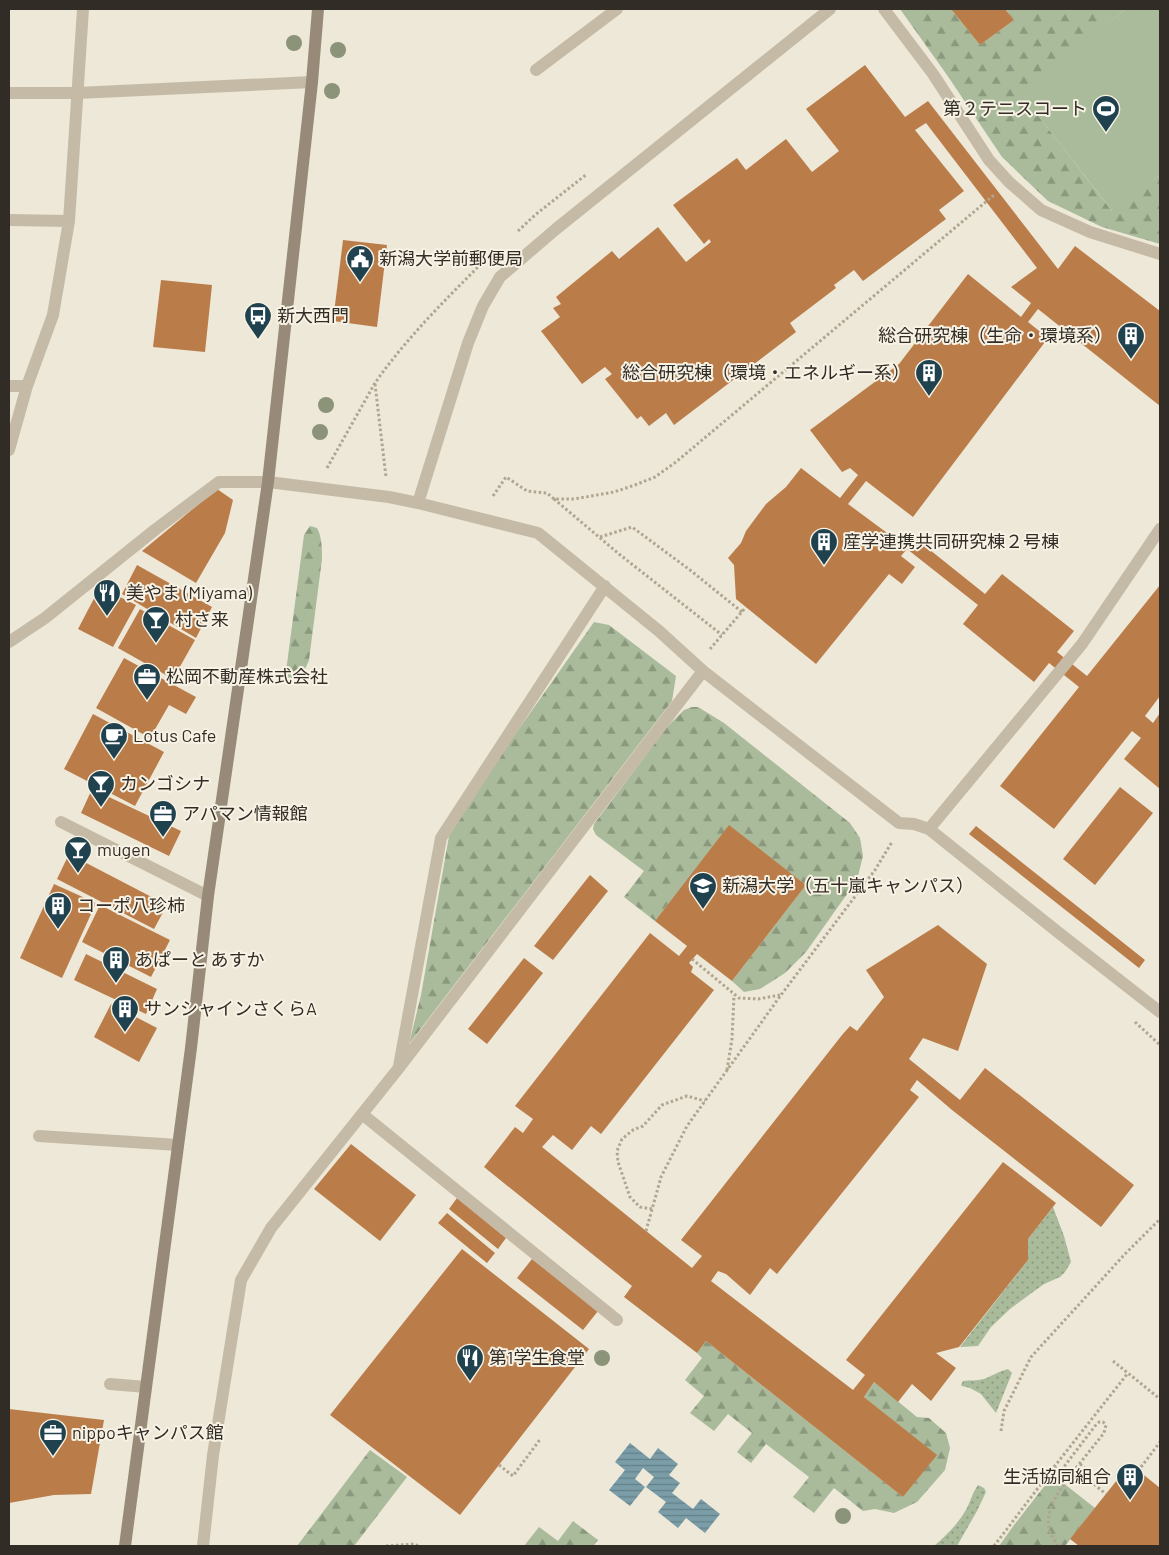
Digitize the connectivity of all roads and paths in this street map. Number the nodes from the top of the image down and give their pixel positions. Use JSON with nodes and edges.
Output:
{"nodes":[{"id":1,"x":83,"y":9,"type":"edge"},
{"id":2,"x":318,"y":9,"type":"edge"},
{"id":3,"x":617,"y":9,"type":"edge"},
{"id":4,"x":830,"y":9,"type":"edge"},
{"id":5,"x":884,"y":9,"type":"edge"},
{"id":6,"x":536,"y":70,"type":"dead end"},
{"id":7,"x":312,"y":82,"type":"junction"},
{"id":8,"x":9,"y":93,"type":"edge"},
{"id":9,"x":77,"y":93,"type":"junction"},
{"id":10,"x":1009,"y":182,"type":"junction"},
{"id":11,"x":9,"y":220,"type":"edge"},
{"id":12,"x":69,"y":221,"type":"junction"},
{"id":13,"x":1160,"y":254,"type":"edge"},
{"id":14,"x":375,"y":383,"type":"dead end"},
{"id":15,"x":9,"y":386,"type":"edge"},
{"id":16,"x":27,"y":386,"type":"junction"},
{"id":17,"x":9,"y":450,"type":"edge"},
{"id":18,"x":268,"y":482,"type":"junction"},
{"id":19,"x":493,"y":496,"type":"dead end"},
{"id":20,"x":389,"y":497,"type":"junction"},
{"id":21,"x":554,"y":499,"type":"junction"},
{"id":22,"x":418,"y":503,"type":"junction"},
{"id":23,"x":1160,"y":529,"type":"edge"},
{"id":24,"x":599,"y":538,"type":"junction"},
{"id":25,"x":605,"y":586,"type":"junction"},
{"id":26,"x":746,"y":607,"type":"dead end"},
{"id":27,"x":742,"y":612,"type":"junction"},
{"id":28,"x":722,"y":635,"type":"junction"},
{"id":29,"x":9,"y":642,"type":"edge"},
{"id":30,"x":700,"y":667,"type":"junction"},
{"id":31,"x":61,"y":822,"type":"dead end"},
{"id":32,"x":899,"y":823,"type":"junction"},
{"id":33,"x":929,"y":829,"type":"junction"},
{"id":34,"x":208,"y":896,"type":"junction"},
{"id":35,"x":692,"y":959,"type":"dead end"},
{"id":36,"x":734,"y":995,"type":"junction"},
{"id":37,"x":781,"y":995,"type":"junction"},
{"id":38,"x":1160,"y":1012,"type":"edge"},
{"id":39,"x":398,"y":1068,"type":"junction"},
{"id":40,"x":727,"y":1070,"type":"junction"},
{"id":41,"x":705,"y":1101,"type":"junction"},
{"id":42,"x":362,"y":1114,"type":"junction"},
{"id":43,"x":39,"y":1136,"type":"dead end"},
{"id":44,"x":178,"y":1146,"type":"junction"},
{"id":45,"x":652,"y":1209,"type":"junction"},
{"id":46,"x":1160,"y":1219,"type":"edge"},
{"id":47,"x":646,"y":1231,"type":"dead end"},
{"id":48,"x":618,"y":1320,"type":"dead end"},
{"id":49,"x":1113,"y":1362,"type":"dead end"},
{"id":50,"x":1128,"y":1373,"type":"junction"},
{"id":51,"x":110,"y":1384,"type":"dead end"},
{"id":52,"x":146,"y":1387,"type":"junction"},
{"id":53,"x":1160,"y":1399,"type":"edge"},
{"id":54,"x":1001,"y":1431,"type":"dead end"},
{"id":55,"x":541,"y":1438,"type":"dead end"},
{"id":56,"x":1160,"y":1442,"type":"edge"},
{"id":57,"x":1080,"y":1464,"type":"junction"},
{"id":58,"x":499,"y":1465,"type":"dead end"},
{"id":59,"x":1054,"y":1467,"type":"junction"},
{"id":60,"x":1138,"y":1471,"type":"dead end"},
{"id":61,"x":1060,"y":1472,"type":"junction"},
{"id":62,"x":1068,"y":1478,"type":"junction"},
{"id":63,"x":1106,"y":1494,"type":"dead end"},
{"id":64,"x":125,"y":1546,"type":"edge"},
{"id":65,"x":203,"y":1546,"type":"edge"},
{"id":66,"x":386,"y":1546,"type":"edge"},
{"id":67,"x":418,"y":1546,"type":"edge"},
{"id":68,"x":994,"y":1546,"type":"edge"},
{"id":69,"x":1058,"y":1546,"type":"edge"}],
"edges":[{"from":1,"to":9,"type":"street"},
{"from":2,"to":7,"type":"street"},
{"from":3,"to":6,"type":"street"},
{"from":4,"to":22,"type":"street"},
{"from":5,"to":10,"type":"street"},
{"from":7,"to":9,"type":"street"},
{"from":7,"to":18,"type":"street"},
{"from":8,"to":9,"type":"street"},
{"from":9,"to":12,"type":"street"},
{"from":10,"to":13,"type":"street"},
{"from":10,"to":21,"type":"path"},
{"from":11,"to":12,"type":"street"},
{"from":12,"to":16,"type":"street"},
{"from":14,"to":20,"type":"path"},
{"from":15,"to":16,"type":"street"},
{"from":16,"to":17,"type":"street"},
{"from":18,"to":20,"type":"street"},
{"from":18,"to":29,"type":"street"},
{"from":18,"to":34,"type":"street"},
{"from":19,"to":21,"type":"path"},
{"from":20,"to":22,"type":"street"},
{"from":21,"to":24,"type":"path"},
{"from":22,"to":25,"type":"street"},
{"from":23,"to":33,"type":"street"},
{"from":24,"to":27,"type":"path"},
{"from":24,"to":28,"type":"path"},
{"from":25,"to":30,"type":"street"},
{"from":25,"to":39,"type":"street"},
{"from":26,"to":27,"type":"path"},
{"from":27,"to":28,"type":"path"},
{"from":28,"to":30,"type":"path"},
{"from":30,"to":32,"type":"street"},
{"from":30,"to":39,"type":"street"},
{"from":31,"to":34,"type":"street"},
{"from":32,"to":33,"type":"street"},
{"from":32,"to":37,"type":"path"},
{"from":33,"to":38,"type":"street"},
{"from":34,"to":44,"type":"street"},
{"from":35,"to":36,"type":"path"},
{"from":36,"to":37,"type":"path"},
{"from":36,"to":40,"type":"path"},
{"from":37,"to":40,"type":"path"},
{"from":39,"to":42,"type":"street"},
{"from":40,"to":41,"type":"path"},
{"from":41,"to":45,"type":"path"},
{"from":41,"to":45,"type":"path"},
{"from":42,"to":48,"type":"street"},
{"from":42,"to":65,"type":"street"},
{"from":43,"to":44,"type":"street"},
{"from":44,"to":52,"type":"street"},
{"from":45,"to":47,"type":"path"},
{"from":46,"to":54,"type":"path"},
{"from":49,"to":50,"type":"path"},
{"from":50,"to":53,"type":"path"},
{"from":50,"to":59,"type":"path"},
{"from":51,"to":52,"type":"street"},
{"from":52,"to":64,"type":"street"},
{"from":55,"to":58,"type":"path"},
{"from":56,"to":60,"type":"path"},
{"from":57,"to":61,"type":"path"},
{"from":57,"to":62,"type":"path"},
{"from":57,"to":63,"type":"path"},
{"from":59,"to":61,"type":"path"},
{"from":59,"to":68,"type":"path"},
{"from":61,"to":62,"type":"path"},
{"from":62,"to":69,"type":"path"},
{"from":66,"to":67,"type":"path"}]}
